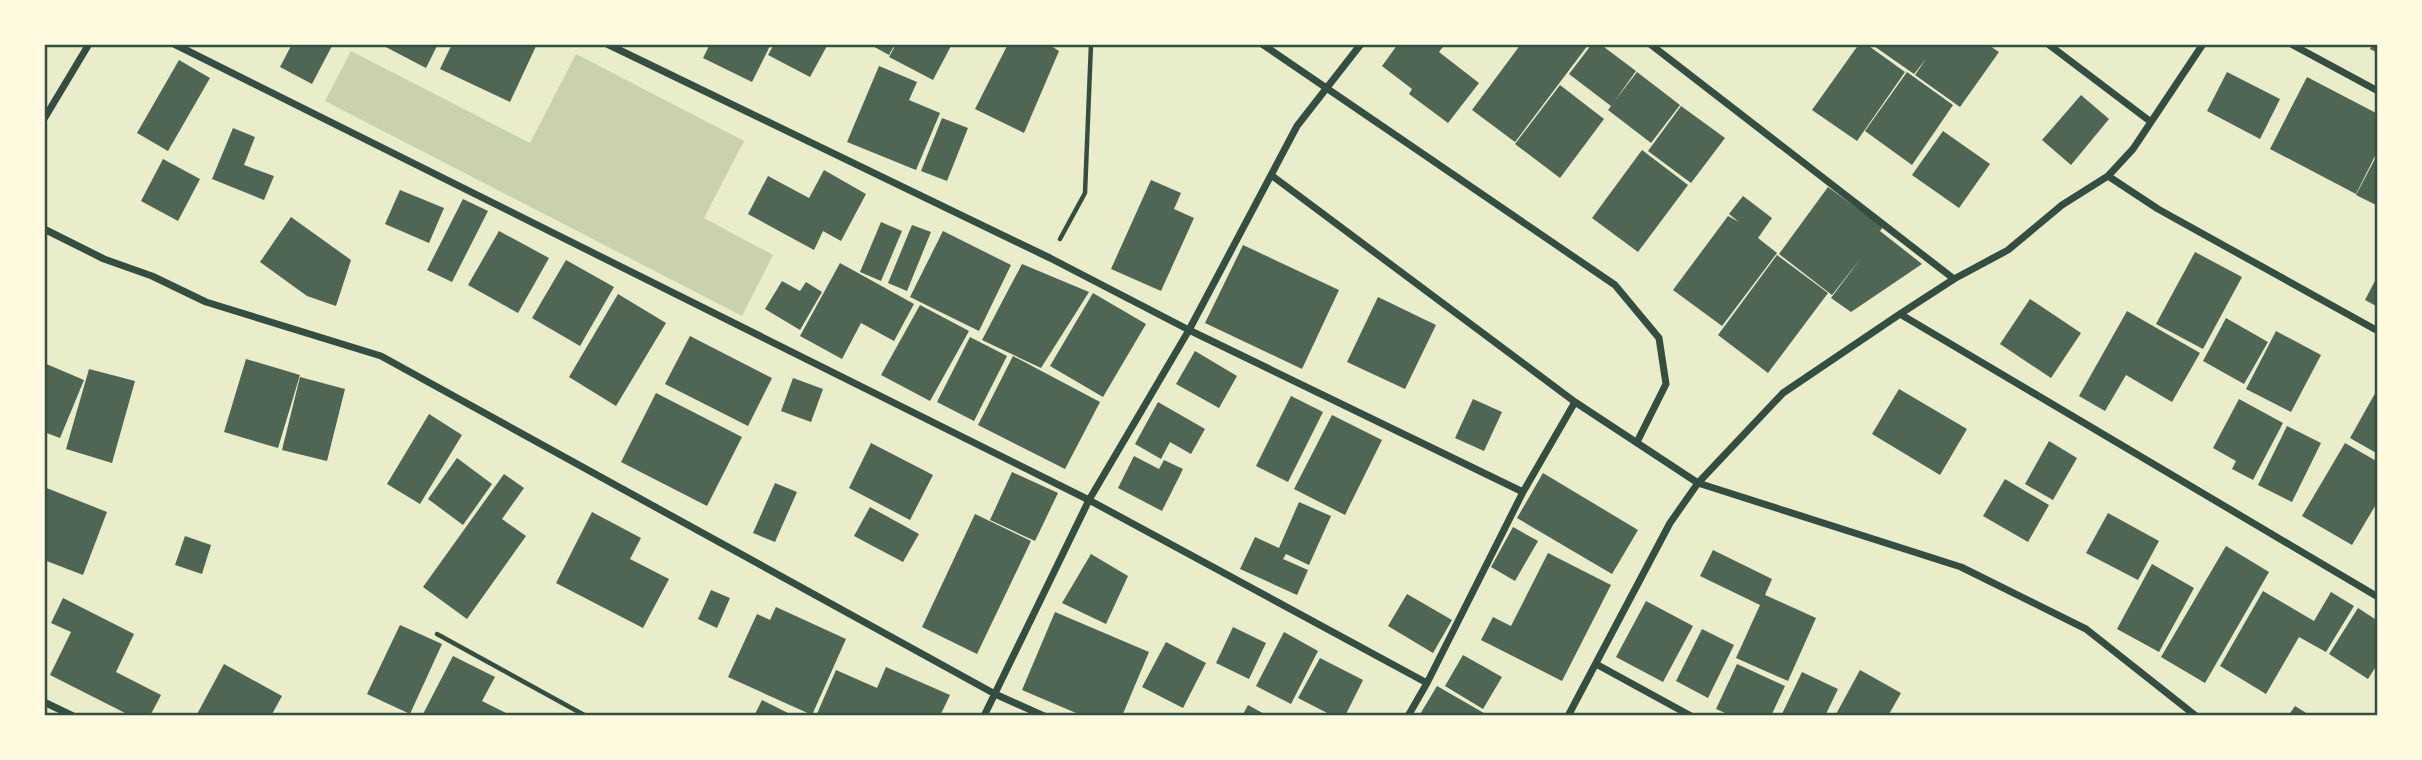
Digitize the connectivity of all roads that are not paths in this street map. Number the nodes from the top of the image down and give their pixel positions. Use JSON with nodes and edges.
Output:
{"nodes":[{"id":1,"x":89,"y":44,"type":"edge"},
{"id":2,"x":174,"y":44,"type":"edge"},
{"id":3,"x":607,"y":44,"type":"edge"},
{"id":4,"x":1262,"y":44,"type":"edge"},
{"id":5,"x":1361,"y":44,"type":"edge"},
{"id":6,"x":1650,"y":44,"type":"edge"},
{"id":7,"x":2048,"y":44,"type":"edge"},
{"id":8,"x":2203,"y":44,"type":"edge"},
{"id":9,"x":2291,"y":44,"type":"edge"},
{"id":10,"x":1326,"y":89,"type":"junction"},
{"id":11,"x":2378,"y":91,"type":"edge"},
{"id":12,"x":44,"y":119,"type":"edge"},
{"id":13,"x":2151,"y":122,"type":"junction"},
{"id":14,"x":1271,"y":175,"type":"junction"},
{"id":15,"x":2108,"y":176,"type":"junction"},
{"id":16,"x":44,"y":229,"type":"edge"},
{"id":17,"x":1954,"y":279,"type":"junction"},
{"id":18,"x":1900,"y":314,"type":"junction"},
{"id":19,"x":1189,"y":330,"type":"junction"},
{"id":20,"x":2378,"y":331,"type":"edge"},
{"id":21,"x":1575,"y":402,"type":"junction"},
{"id":22,"x":1637,"y":442,"type":"junction"},
{"id":23,"x":1698,"y":483,"type":"junction"},
{"id":24,"x":1523,"y":492,"type":"junction"},
{"id":25,"x":1089,"y":500,"type":"junction"},
{"id":26,"x":2378,"y":597,"type":"edge"},
{"id":27,"x":1596,"y":664,"type":"junction"},
{"id":28,"x":1427,"y":683,"type":"junction"},
{"id":29,"x":995,"y":694,"type":"junction"},
{"id":30,"x":44,"y":702,"type":"edge"},
{"id":31,"x":73,"y":716,"type":"edge"},
{"id":32,"x":984,"y":716,"type":"edge"},
{"id":33,"x":1044,"y":716,"type":"edge"},
{"id":34,"x":1408,"y":716,"type":"edge"},
{"id":35,"x":1568,"y":716,"type":"edge"},
{"id":36,"x":1691,"y":716,"type":"edge"},
{"id":37,"x":2196,"y":716,"type":"edge"}],
"edges":[{"from":1,"to":12,"type":"street"},
{"from":2,"to":25,"type":"street"},
{"from":3,"to":19,"type":"street"},
{"from":4,"to":10,"type":"street"},
{"from":5,"to":10,"type":"street"},
{"from":6,"to":17,"type":"street"},
{"from":7,"to":13,"type":"street"},
{"from":8,"to":13,"type":"street"},
{"from":9,"to":11,"type":"street"},
{"from":10,"to":14,"type":"street"},
{"from":10,"to":22,"type":"street"},
{"from":13,"to":15,"type":"street"},
{"from":14,"to":19,"type":"street"},
{"from":14,"to":21,"type":"street"},
{"from":15,"to":17,"type":"street"},
{"from":15,"to":20,"type":"street"},
{"from":16,"to":29,"type":"street"},
{"from":17,"to":18,"type":"street"},
{"from":18,"to":23,"type":"street"},
{"from":18,"to":26,"type":"street"},
{"from":19,"to":24,"type":"street"},
{"from":19,"to":25,"type":"street"},
{"from":21,"to":22,"type":"street"},
{"from":21,"to":24,"type":"street"},
{"from":22,"to":23,"type":"street"},
{"from":23,"to":27,"type":"street"},
{"from":23,"to":37,"type":"street"},
{"from":24,"to":28,"type":"street"},
{"from":25,"to":28,"type":"street"},
{"from":25,"to":29,"type":"street"},
{"from":27,"to":35,"type":"street"},
{"from":27,"to":36,"type":"street"},
{"from":28,"to":34,"type":"street"},
{"from":29,"to":32,"type":"street"},
{"from":29,"to":33,"type":"street"},
{"from":30,"to":31,"type":"street"}]}
